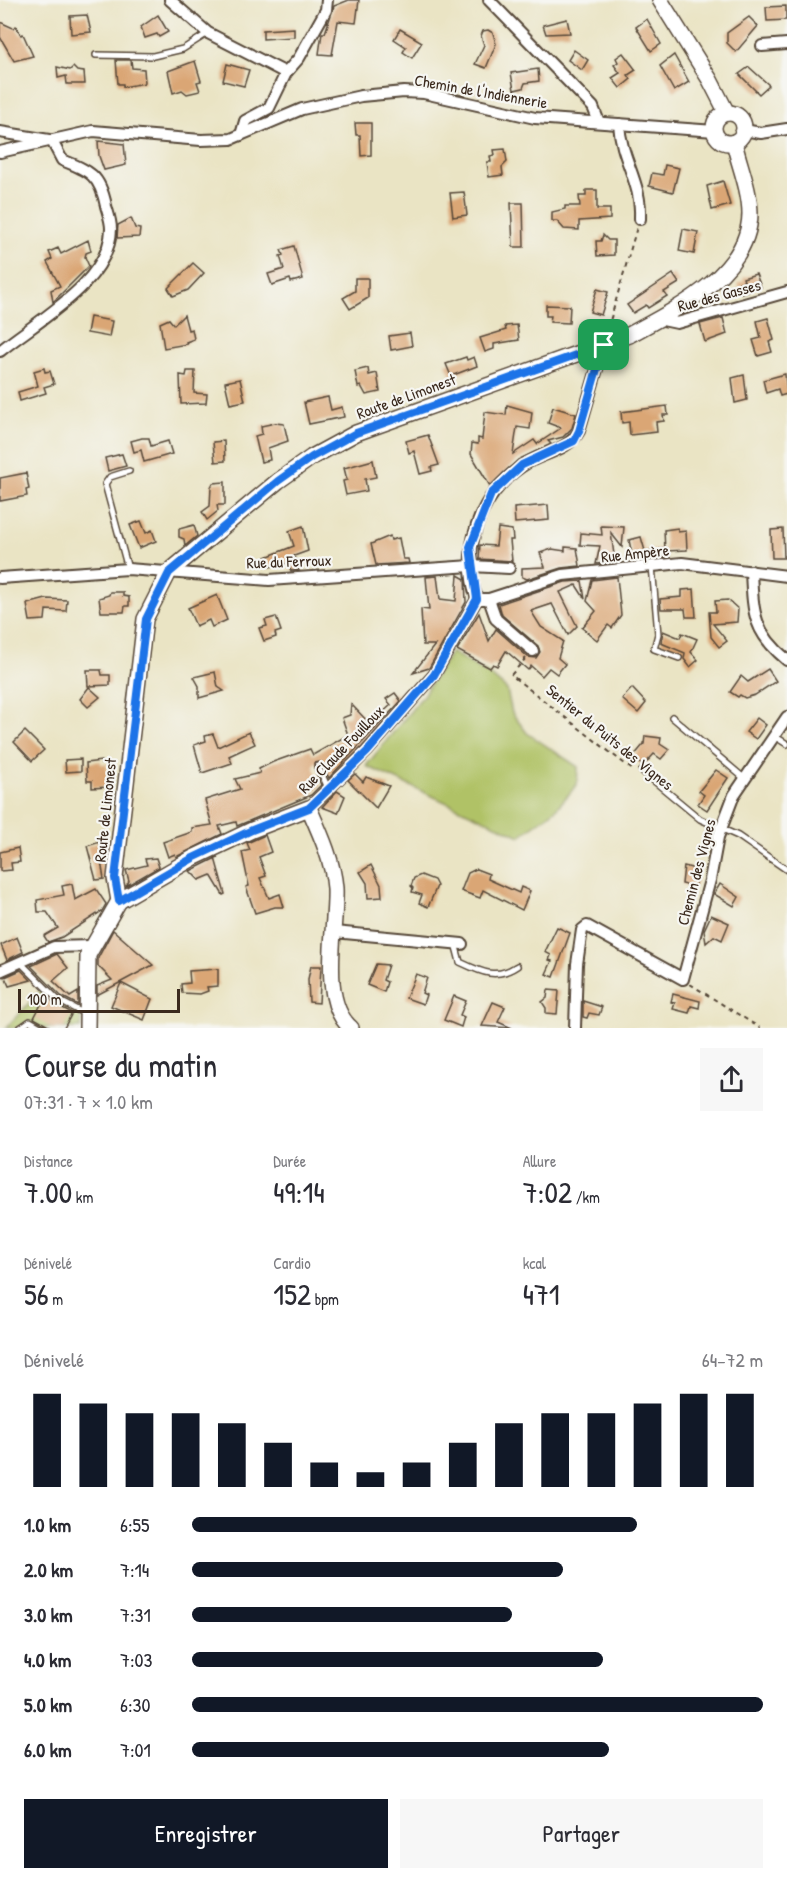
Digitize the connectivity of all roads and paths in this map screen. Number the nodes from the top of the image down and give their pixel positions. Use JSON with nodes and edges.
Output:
{"nodes":[{"id":1,"x":170,"y":0,"type":"edge"},
{"id":2,"x":327,"y":0,"type":"edge"},
{"id":3,"x":489,"y":0,"type":"edge"},
{"id":4,"x":660,"y":0,"type":"edge"},
{"id":5,"x":208,"y":33,"type":"junction"},
{"id":6,"x":787,"y":44,"type":"edge"},
{"id":7,"x":762,"y":46,"type":"dead end"},
{"id":8,"x":96,"y":55,"type":"dead end"},
{"id":9,"x":286,"y":73,"type":"junction"},
{"id":10,"x":727,"y":113,"type":"junction"},
{"id":11,"x":599,"y":122,"type":"junction"},
{"id":12,"x":620,"y":124,"type":"junction"},
{"id":13,"x":787,"y":129,"type":"edge"},
{"id":14,"x":715,"y":131,"type":"junction"},
{"id":15,"x":0,"y":132,"type":"edge"},
{"id":16,"x":241,"y":135,"type":"junction"},
{"id":17,"x":739,"y":136,"type":"junction"},
{"id":18,"x":52,"y":141,"type":"junction"},
{"id":19,"x":0,"y":152,"type":"edge"},
{"id":20,"x":640,"y":219,"type":"joint"},
{"id":21,"x":787,"y":292,"type":"edge"},
{"id":22,"x":658,"y":319,"type":"junction"},
{"id":23,"x":604,"y":345,"type":"junction"},
{"id":24,"x":0,"y":351,"type":"edge"},
{"id":25,"x":129,"y":471,"type":"dead end"},
{"id":26,"x":471,"y":566,"type":"junction"},
{"id":27,"x":652,"y":566,"type":"junction"},
{"id":28,"x":509,"y":568,"type":"dead end"},
{"id":29,"x":128,"y":569,"type":"junction"},
{"id":30,"x":752,"y":571,"type":"junction"},
{"id":31,"x":169,"y":573,"type":"junction"},
{"id":32,"x":787,"y":576,"type":"edge"},
{"id":33,"x":0,"y":578,"type":"edge"},
{"id":34,"x":477,"y":599,"type":"junction"},
{"id":35,"x":489,"y":599,"type":"junction"},
{"id":36,"x":533,"y":651,"type":"joint"},
{"id":37,"x":680,"y":658,"type":"dead end"},
{"id":38,"x":787,"y":660,"type":"edge"},
{"id":39,"x":672,"y":717,"type":"dead end"},
{"id":40,"x":787,"y":717,"type":"edge"},
{"id":41,"x":774,"y":736,"type":"junction"},
{"id":42,"x":787,"y":744,"type":"edge"},
{"id":43,"x":318,"y":766,"type":"dead end"},
{"id":44,"x":640,"y":773,"type":"joint"},
{"id":45,"x":745,"y":779,"type":"junction"},
{"id":46,"x":328,"y":788,"type":"junction"},
{"id":47,"x":309,"y":808,"type":"junction"},
{"id":48,"x":722,"y":828,"type":"junction"},
{"id":49,"x":787,"y":870,"type":"edge"},
{"id":50,"x":119,"y":901,"type":"junction"},
{"id":51,"x":334,"y":932,"type":"junction"},
{"id":52,"x":459,"y":944,"type":"joint"},
{"id":53,"x":91,"y":946,"type":"junction"},
{"id":54,"x":20,"y":962,"type":"junction"},
{"id":55,"x":517,"y":966,"type":"dead end"},
{"id":56,"x":0,"y":971,"type":"edge"},
{"id":57,"x":683,"y":979,"type":"junction"},
{"id":58,"x":87,"y":1021,"type":"edge"},
{"id":59,"x":347,"y":1027,"type":"edge"},
{"id":60,"x":20,"y":1028,"type":"edge"},
{"id":61,"x":42,"y":1028,"type":"edge"},
{"id":62,"x":575,"y":1028,"type":"edge"},
{"id":63,"x":760,"y":1028,"type":"edge"}],
"edges":[{"from":1,"to":5,"type":"street"},
{"from":2,"to":9,"type":"street"},
{"from":3,"to":11,"type":"street"},
{"from":4,"to":10,"type":"street"},
{"from":5,"to":8,"type":"lane"},
{"from":5,"to":9,"type":"street"},
{"from":6,"to":7,"type":"street"},
{"from":9,"to":16,"type":"street"},
{"from":10,"to":14,"type":"street"},
{"from":10,"to":17,"type":"street"},
{"from":11,"to":12,"type":"street","name":"Chemin de l'Indiennerie"},
{"from":11,"to":16,"type":"street","name":"Chemin de l'Indiennerie"},
{"from":12,"to":14,"type":"street","name":"Chemin de l'Indiennerie"},
{"from":12,"to":20,"type":"street"},
{"from":13,"to":17,"type":"street"},
{"from":14,"to":17,"type":"street"},
{"from":15,"to":18,"type":"street"},
{"from":16,"to":18,"type":"street","name":"Chemin de l'Indiennerie"},
{"from":17,"to":22,"type":"street","name":"Route de Limonest"},
{"from":18,"to":19,"type":"street","name":"Chemin de l'Indiennerie"},
{"from":18,"to":24,"type":"street"},
{"from":20,"to":23,"type":"path"},
{"from":21,"to":22,"type":"street","name":"Rue des Gasses"},
{"from":22,"to":23,"type":"street","name":"Route de Limonest"},
{"from":23,"to":26,"type":"street"},
{"from":23,"to":31,"type":"street","name":"Route de Limonest"},
{"from":25,"to":29,"type":"lane"},
{"from":26,"to":28,"type":"street","name":"Rue du Ferroux"},
{"from":26,"to":31,"type":"street","name":"Rue du Ferroux"},
{"from":26,"to":34,"type":"street"},
{"from":27,"to":30,"type":"street","name":"Rue Ampère"},
{"from":27,"to":35,"type":"street","name":"Rue Ampère"},
{"from":27,"to":37,"type":"lane"},
{"from":29,"to":31,"type":"street","name":"Rue du Ferroux"},
{"from":29,"to":33,"type":"street","name":"Rue du Ferroux"},
{"from":30,"to":32,"type":"street","name":"Rue Ampère"},
{"from":30,"to":38,"type":"street"},
{"from":31,"to":50,"type":"street","name":"Route de Limonest"},
{"from":34,"to":35,"type":"street","name":"Rue Ampère"},
{"from":34,"to":46,"type":"street","name":"Rue Claude Fouilloux"},
{"from":35,"to":36,"type":"street"},
{"from":36,"to":44,"type":"path","name":"Sentier du Puits des Vignes"},
{"from":39,"to":45,"type":"lane"},
{"from":40,"to":41,"type":"street","name":"Chemin des Vignes"},
{"from":41,"to":42,"type":"lane"},
{"from":41,"to":45,"type":"street","name":"Chemin des Vignes"},
{"from":43,"to":46,"type":"lane"},
{"from":44,"to":48,"type":"lane"},
{"from":45,"to":48,"type":"street","name":"Chemin des Vignes"},
{"from":46,"to":47,"type":"street","name":"Rue Claude Fouilloux"},
{"from":47,"to":50,"type":"street","name":"Rue Claude Fouilloux"},
{"from":47,"to":51,"type":"street"},
{"from":48,"to":49,"type":"lane"},
{"from":48,"to":57,"type":"street","name":"Chemin des Vignes"},
{"from":50,"to":53,"type":"street"},
{"from":51,"to":52,"type":"street"},
{"from":51,"to":59,"type":"street"},
{"from":52,"to":55,"type":"lane"},
{"from":53,"to":54,"type":"street"},
{"from":53,"to":58,"type":"street"},
{"from":54,"to":56,"type":"street"},
{"from":54,"to":58,"type":"lane"},
{"from":57,"to":62,"type":"street"},
{"from":57,"to":63,"type":"path"},
{"from":60,"to":61,"type":"lane"}]}
